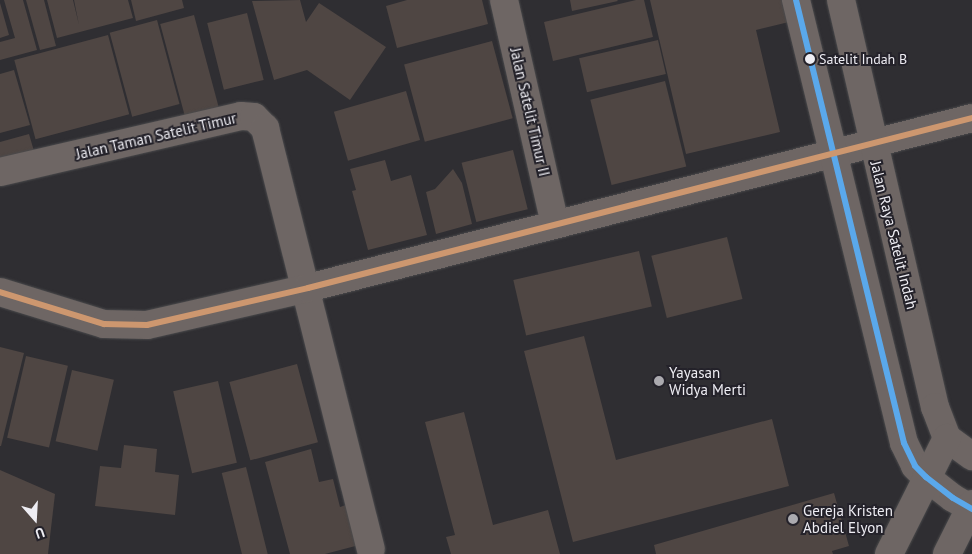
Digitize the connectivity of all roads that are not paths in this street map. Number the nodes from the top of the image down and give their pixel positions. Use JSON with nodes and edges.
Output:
{"nodes":[{"id":1,"x":504,"y":0,"type":"edge"},
{"id":2,"x":796,"y":0,"type":"edge"},
{"id":3,"x":841,"y":0,"type":"edge"},
{"id":4,"x":972,"y":118,"type":"edge"},
{"id":5,"x":872,"y":143,"type":"junction"},
{"id":6,"x":832,"y":152,"type":"junction"},
{"id":7,"x":0,"y":172,"type":"edge"},
{"id":8,"x":555,"y":224,"type":"junction"},
{"id":9,"x":308,"y":288,"type":"junction"},
{"id":10,"x":0,"y":292,"type":"edge"},
{"id":11,"x":947,"y":438,"type":"junction"},
{"id":12,"x":972,"y":456,"type":"edge"},
{"id":13,"x":926,"y":476,"type":"junction"},
{"id":14,"x":971,"y":507,"type":"edge"},
{"id":15,"x":372,"y":549,"type":"dead end"},
{"id":16,"x":889,"y":554,"type":"edge"},
{"id":17,"x":947,"y":554,"type":"edge"}],
"edges":[{"from":1,"to":8,"type":"street","name":"Jalan Satelit Timur II"},
{"from":2,"to":6,"type":"street"},
{"from":3,"to":5,"type":"street","name":"Jalan Raya Satelit Indah"},
{"from":4,"to":5,"type":"street"},
{"from":5,"to":6,"type":"street"},
{"from":5,"to":11,"type":"street","name":"Jalan Raya Satelit Indah"},
{"from":6,"to":8,"type":"street"},
{"from":6,"to":13,"type":"street"},
{"from":7,"to":9,"type":"street","name":"Jalan Taman Satelit Timur"},
{"from":8,"to":9,"type":"street"},
{"from":9,"to":10,"type":"street"},
{"from":9,"to":15,"type":"street","name":"Jalan Taman Satelit Timur"},
{"from":11,"to":12,"type":"street"},
{"from":11,"to":13,"type":"street"},
{"from":13,"to":14,"type":"street"},
{"from":13,"to":16,"type":"street"},
{"from":14,"to":17,"type":"street"}]}
